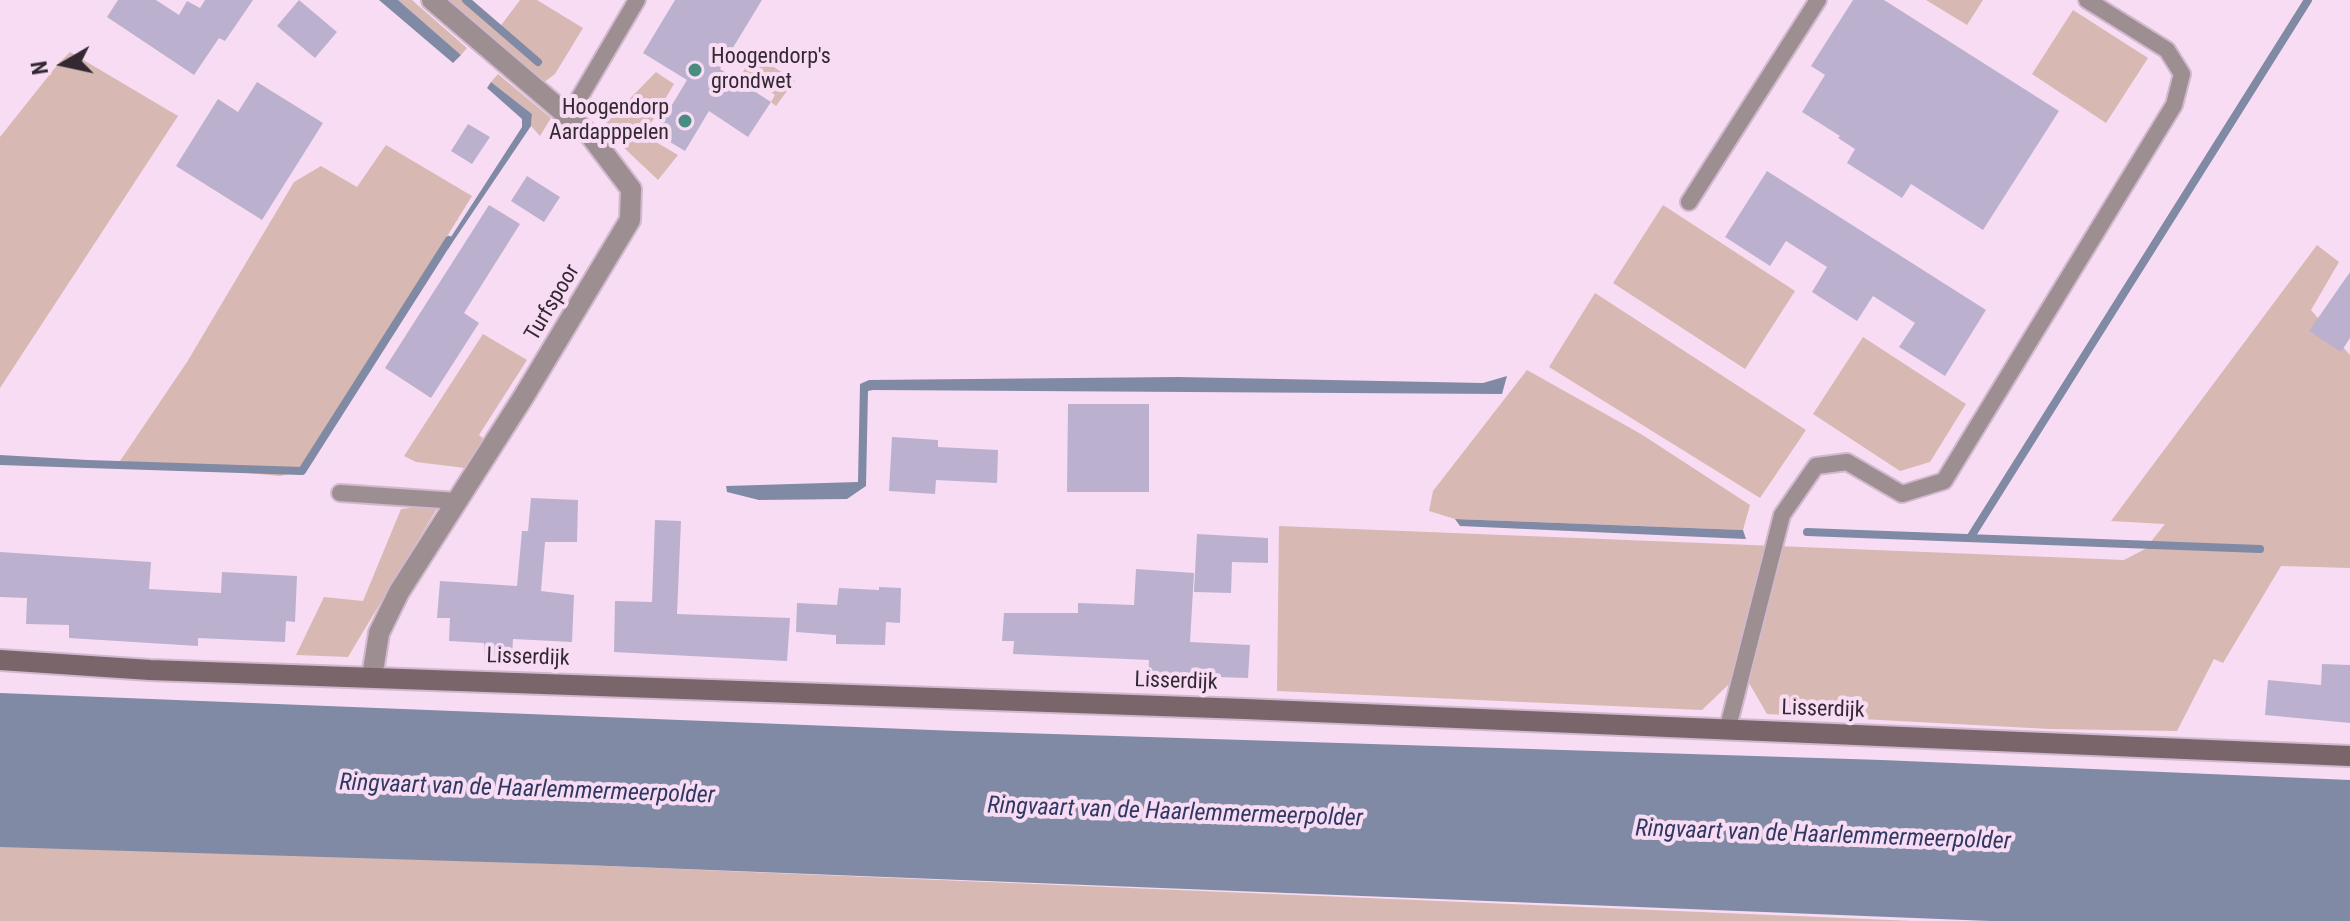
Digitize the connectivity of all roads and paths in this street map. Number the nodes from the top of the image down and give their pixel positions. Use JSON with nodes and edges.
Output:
{"nodes":[{"id":1,"x":432,"y":0,"type":"edge"},
{"id":2,"x":637,"y":0,"type":"edge"},
{"id":3,"x":1818,"y":0,"type":"edge"},
{"id":4,"x":2087,"y":0,"type":"edge"},
{"id":5,"x":568,"y":117,"type":"junction"},
{"id":6,"x":1689,"y":202,"type":"dead end"},
{"id":7,"x":340,"y":493,"type":"dead end"},
{"id":8,"x":457,"y":501,"type":"junction"},
{"id":9,"x":0,"y":660,"type":"edge"},
{"id":10,"x":372,"y":677,"type":"junction"},
{"id":11,"x":1727,"y":731,"type":"junction"},
{"id":12,"x":2350,"y":756,"type":"edge"}],
"edges":[{"from":1,"to":5,"type":"street","name":"Turfspoor"},
{"from":2,"to":5,"type":"lane"},
{"from":3,"to":6,"type":"lane"},
{"from":4,"to":11,"type":"lane"},
{"from":5,"to":8,"type":"street","name":"Turfspoor"},
{"from":7,"to":8,"type":"lane"},
{"from":8,"to":10,"type":"street","name":"Turfspoor"},
{"from":9,"to":10,"type":"street","name":"Lisserdijk"},
{"from":10,"to":11,"type":"street","name":"Lisserdijk"},
{"from":11,"to":12,"type":"street","name":"Lisserdijk"}]}
